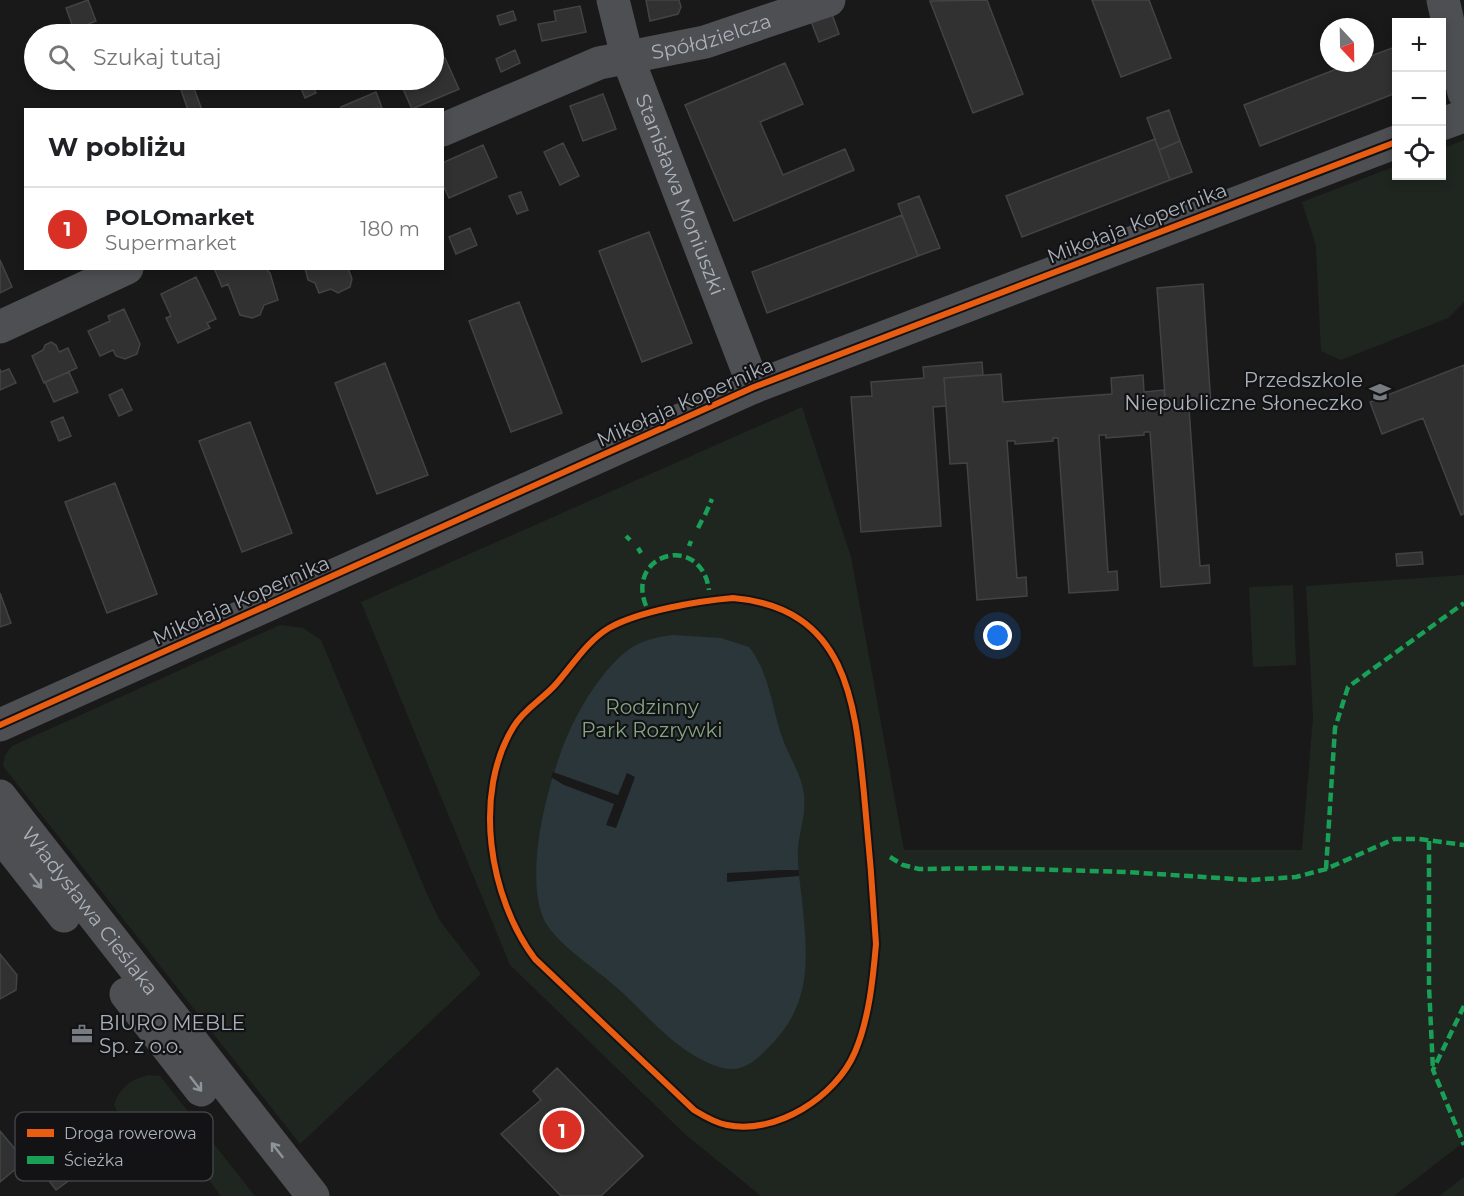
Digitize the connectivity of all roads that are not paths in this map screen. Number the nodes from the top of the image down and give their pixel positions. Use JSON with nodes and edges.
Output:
{"nodes":[{"id":1,"x":613,"y":0,"type":"edge"},
{"id":2,"x":830,"y":0,"type":"edge"},
{"id":3,"x":1443,"y":0,"type":"edge"},
{"id":4,"x":627,"y":56,"type":"junction"},
{"id":5,"x":1464,"y":93,"type":"edge"},
{"id":6,"x":1464,"y":116,"type":"edge"},
{"id":7,"x":1446,"y":123,"type":"edge"},
{"id":8,"x":444,"y":129,"type":"edge"},
{"id":9,"x":1392,"y":144,"type":"edge"},
{"id":10,"x":123,"y":270,"type":"edge"},
{"id":11,"x":0,"y":327,"type":"edge"},
{"id":12,"x":754,"y":387,"type":"junction"},
{"id":13,"x":0,"y":725,"type":"edge"},
{"id":14,"x":0,"y":796,"type":"edge"},
{"id":15,"x":0,"y":835,"type":"edge"},
{"id":16,"x":284,"y":1196,"type":"edge"},
{"id":17,"x":313,"y":1196,"type":"edge"}],
"edges":[{"from":1,"to":4,"type":"street","name":"Stanisława Moniuszki"},
{"from":2,"to":4,"type":"street","name":"Spółdzielcza"},
{"from":3,"to":5,"type":"street"},
{"from":4,"to":8,"type":"street","name":"Spółdzielcza"},
{"from":4,"to":12,"type":"street","name":"Stanisława Moniuszki"},
{"from":6,"to":7,"type":"street"},
{"from":9,"to":12,"type":"street","name":"Mikołaja Kopernika"},
{"from":10,"to":11,"type":"street"},
{"from":12,"to":13,"type":"street","name":"Mikołaja Kopernika"},
{"from":17,"to":14,"type":"street","name":"Władysława Cieślaka","one_way":true},
{"from":15,"to":16,"type":"street","name":"Władysława Cieślaka","one_way":true}]}
